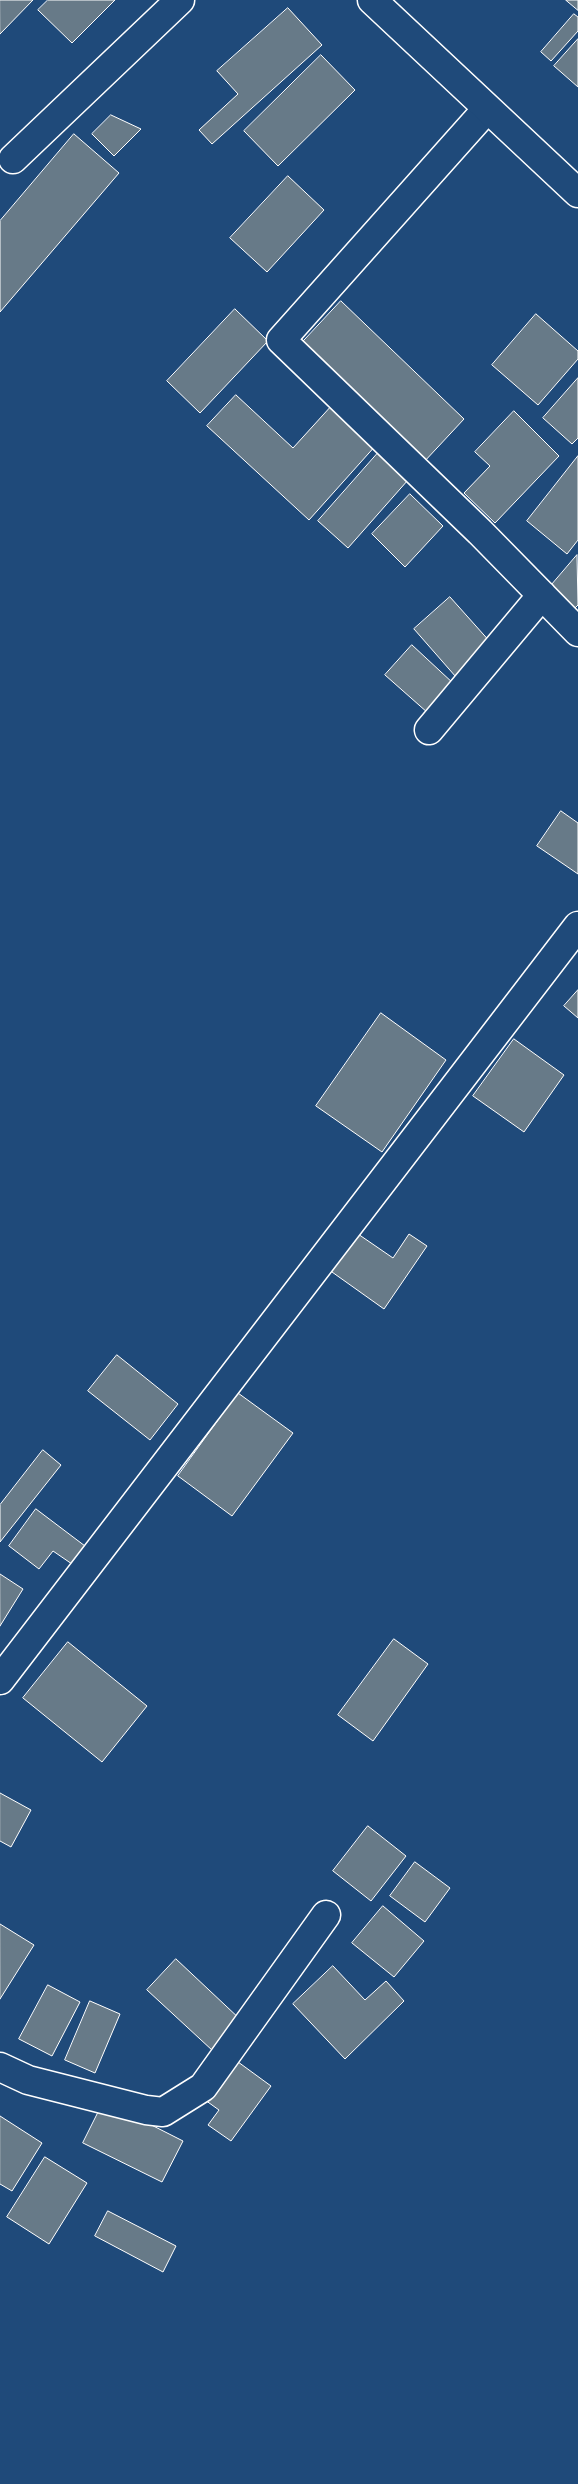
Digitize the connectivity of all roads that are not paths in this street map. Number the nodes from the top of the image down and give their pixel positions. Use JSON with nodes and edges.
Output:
{"nodes":[{"id":1,"x":180,"y":0,"type":"edge"},
{"id":2,"x":372,"y":0,"type":"edge"},
{"id":3,"x":487,"y":109,"type":"junction"},
{"id":4,"x":13,"y":158,"type":"dead end"},
{"id":5,"x":578,"y":193,"type":"edge"},
{"id":6,"x":542,"y":595,"type":"junction"},
{"id":7,"x":578,"y":632,"type":"edge"},
{"id":8,"x":429,"y":730,"type":"dead end"},
{"id":9,"x":578,"y":926,"type":"edge"},
{"id":10,"x":0,"y":1680,"type":"edge"},
{"id":11,"x":326,"y":1915,"type":"dead end"},
{"id":12,"x":0,"y":2068,"type":"edge"}],
"edges":[{"from":1,"to":4,"type":"street"},
{"from":2,"to":3,"type":"street"},
{"from":3,"to":5,"type":"street"},
{"from":3,"to":6,"type":"street"},
{"from":6,"to":7,"type":"street"},
{"from":6,"to":8,"type":"street"},
{"from":9,"to":10,"type":"street"},
{"from":11,"to":12,"type":"street"}]}
